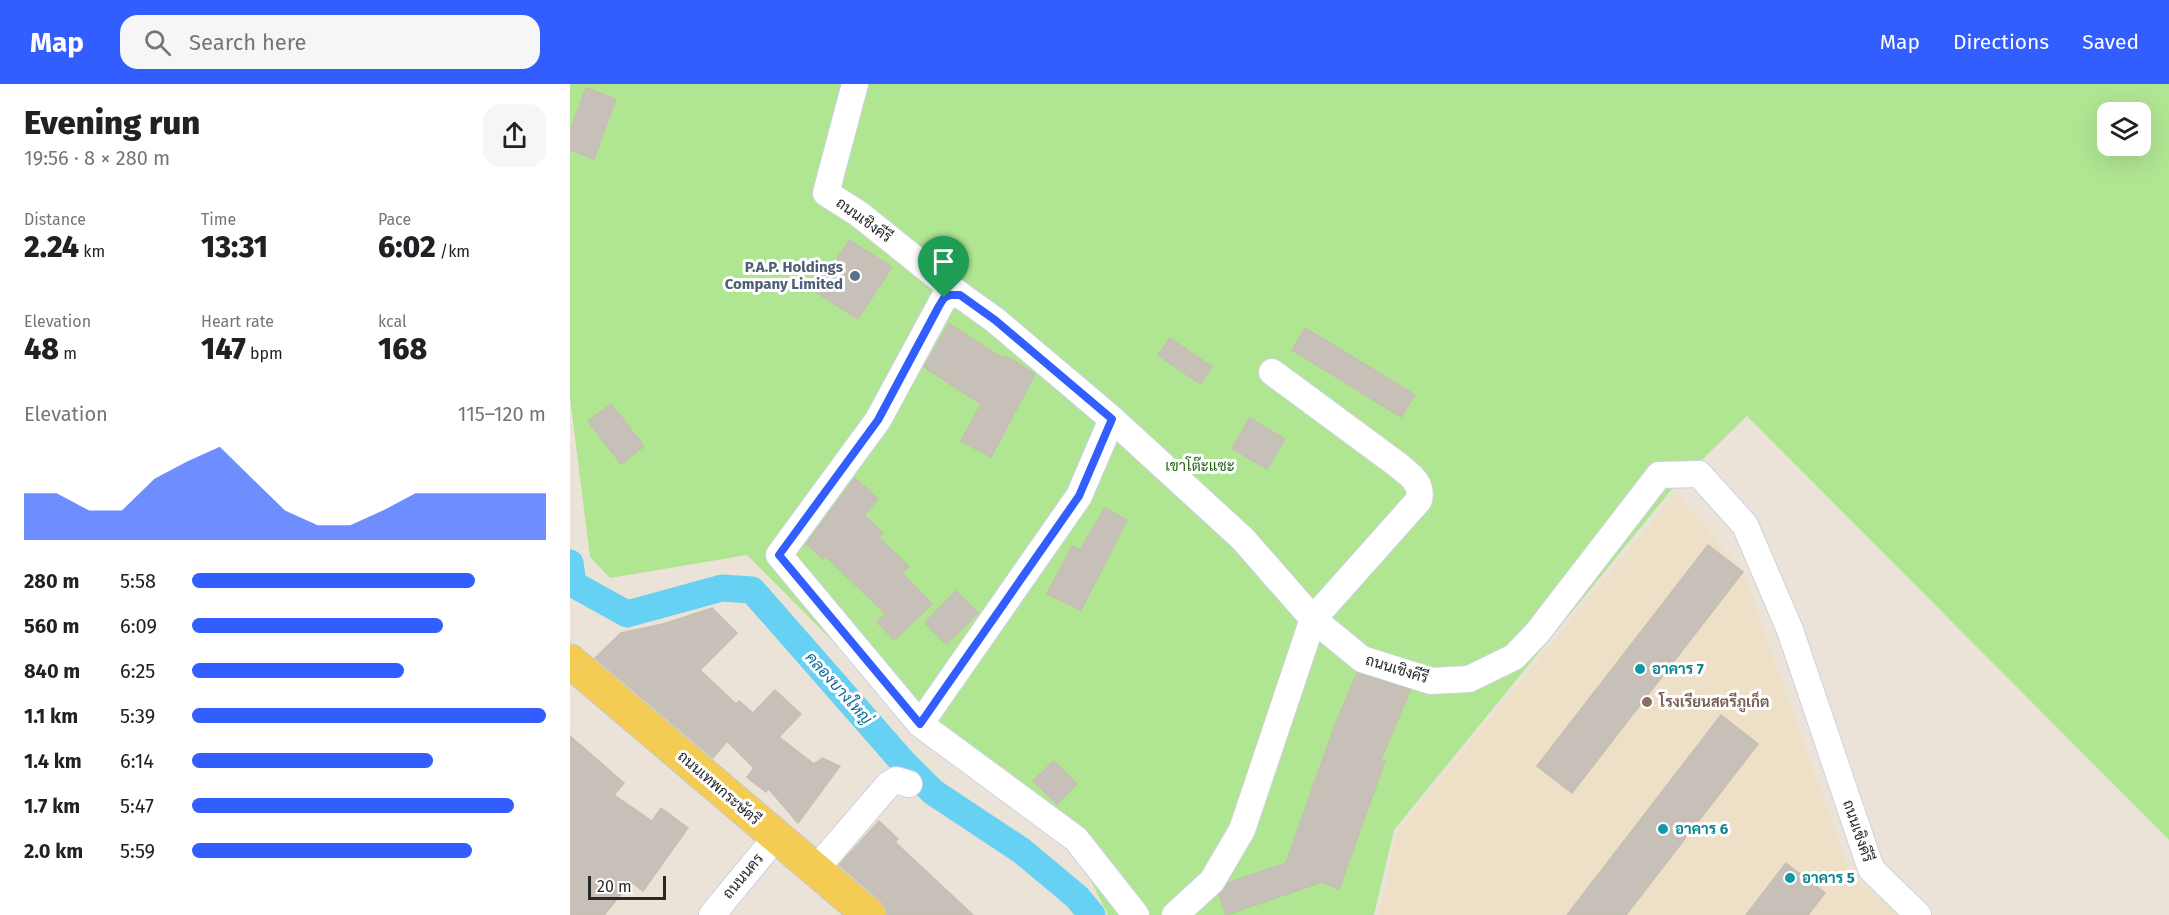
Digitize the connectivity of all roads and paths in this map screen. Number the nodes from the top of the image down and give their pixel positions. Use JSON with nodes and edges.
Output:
{"nodes":[{"id":1,"x":855,"y":84,"type":"edge"},
{"id":2,"x":960,"y":295,"type":"junction"},
{"id":3,"x":1272,"y":372,"type":"dead end"},
{"id":4,"x":1112,"y":419,"type":"junction"},
{"id":5,"x":1313,"y":619,"type":"junction"},
{"id":6,"x":570,"y":661,"type":"edge"},
{"id":7,"x":920,"y":724,"type":"junction"},
{"id":8,"x":909,"y":784,"type":"dead end"},
{"id":9,"x":776,"y":837,"type":"junction"},
{"id":10,"x":815,"y":870,"type":"junction"},
{"id":11,"x":712,"y":915,"type":"edge"},
{"id":12,"x":869,"y":915,"type":"edge"},
{"id":13,"x":1136,"y":915,"type":"edge"},
{"id":14,"x":1175,"y":915,"type":"edge"},
{"id":15,"x":1918,"y":915,"type":"edge"}],
"edges":[{"from":1,"to":2,"type":"street","name":"ถนนเชิงคีรี"},
{"from":2,"to":4,"type":"street","name":"ถนนเชิงคีรี"},
{"from":2,"to":7,"type":"street"},
{"from":3,"to":5,"type":"street"},
{"from":4,"to":5,"type":"street","name":"ถนนเชิงคีรี"},
{"from":4,"to":7,"type":"street"},
{"from":5,"to":14,"type":"street"},
{"from":5,"to":15,"type":"street","name":"ถนนเชิงคีรี"},
{"from":6,"to":9,"type":"main road","name":"ถนนเทพกระษัตรี"},
{"from":7,"to":13,"type":"street"},
{"from":8,"to":10,"type":"street"},
{"from":9,"to":10,"type":"main road","name":"ถนนเทพกระษัตรี"},
{"from":9,"to":11,"type":"street","name":"ถนนนคร"},
{"from":10,"to":12,"type":"main road","name":"ถนนเทพกระษัตรี"}]}
